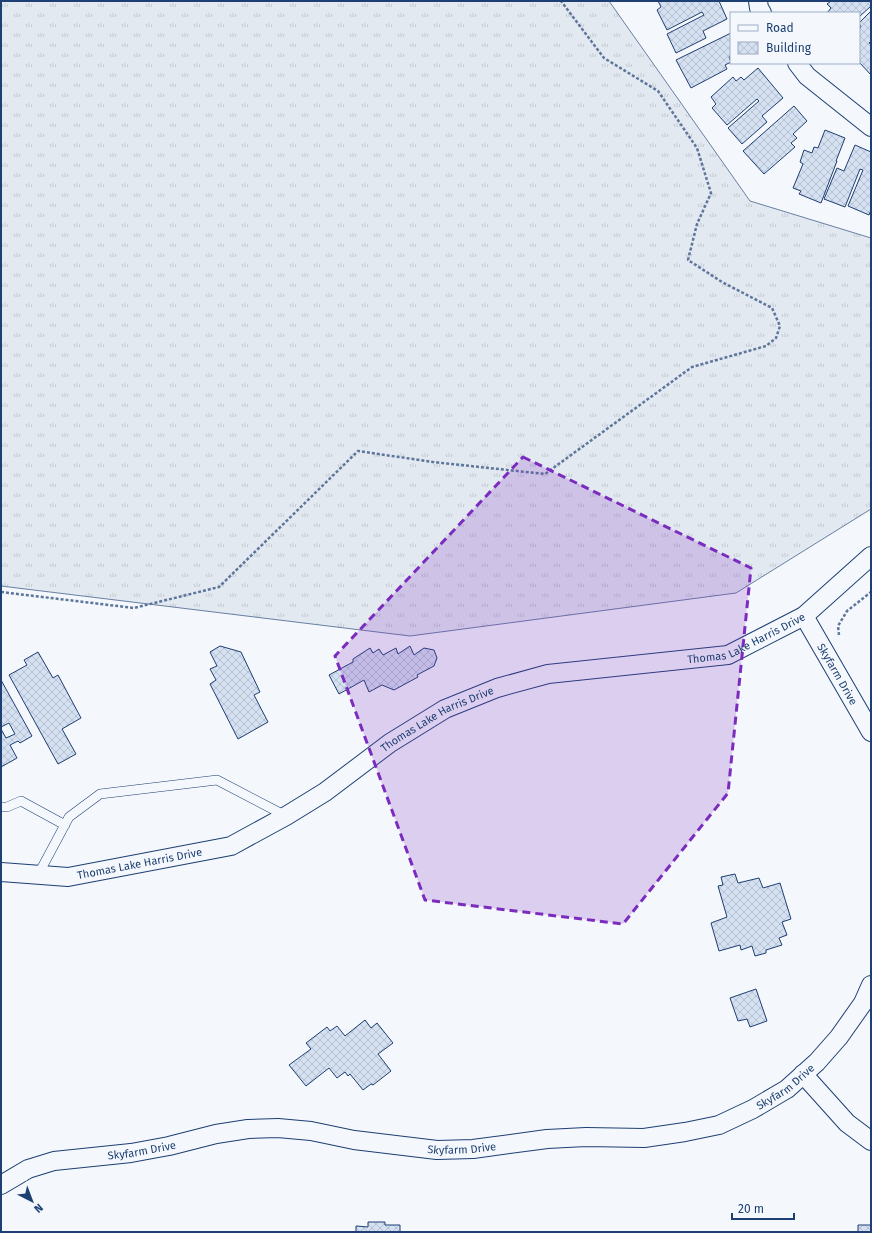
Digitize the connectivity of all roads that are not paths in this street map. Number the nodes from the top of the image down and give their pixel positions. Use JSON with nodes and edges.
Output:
{"nodes":[{"id":1,"x":758,"y":1,"type":"edge"},
{"id":2,"x":761,"y":12,"type":"edge"},
{"id":3,"x":798,"y":64,"type":"edge"},
{"id":4,"x":871,"y":127,"type":"edge"},
{"id":5,"x":871,"y":556,"type":"edge"},
{"id":6,"x":804,"y":616,"type":"junction"},
{"id":7,"x":871,"y":732,"type":"edge"},
{"id":8,"x":1,"y":807,"type":"edge"},
{"id":9,"x":286,"y":816,"type":"junction"},
{"id":10,"x":65,"y":825,"type":"junction"},
{"id":11,"x":1,"y":872,"type":"edge"},
{"id":12,"x":38,"y":875,"type":"junction"},
{"id":13,"x":871,"y":985,"type":"edge"},
{"id":14,"x":803,"y":1074,"type":"junction"},
{"id":15,"x":871,"y":1142,"type":"edge"},
{"id":16,"x":1,"y":1185,"type":"edge"}],
"edges":[{"from":1,"to":2,"type":"street"},
{"from":3,"to":4,"type":"street"},
{"from":5,"to":6,"type":"street","name":"Thomas Lake Harris Drive"},
{"from":6,"to":7,"type":"street","name":"Skyfarm Drive"},
{"from":6,"to":9,"type":"street","name":"Thomas Lake Harris Drive"},
{"from":8,"to":10,"type":"lane"},
{"from":9,"to":10,"type":"lane"},
{"from":9,"to":12,"type":"street","name":"Thomas Lake Harris Drive"},
{"from":10,"to":12,"type":"lane"},
{"from":11,"to":12,"type":"street","name":"Thomas Lake Harris Drive"},
{"from":13,"to":14,"type":"street","name":"Skyfarm Drive"},
{"from":14,"to":15,"type":"street"},
{"from":14,"to":16,"type":"street","name":"Skyfarm Drive"}]}
